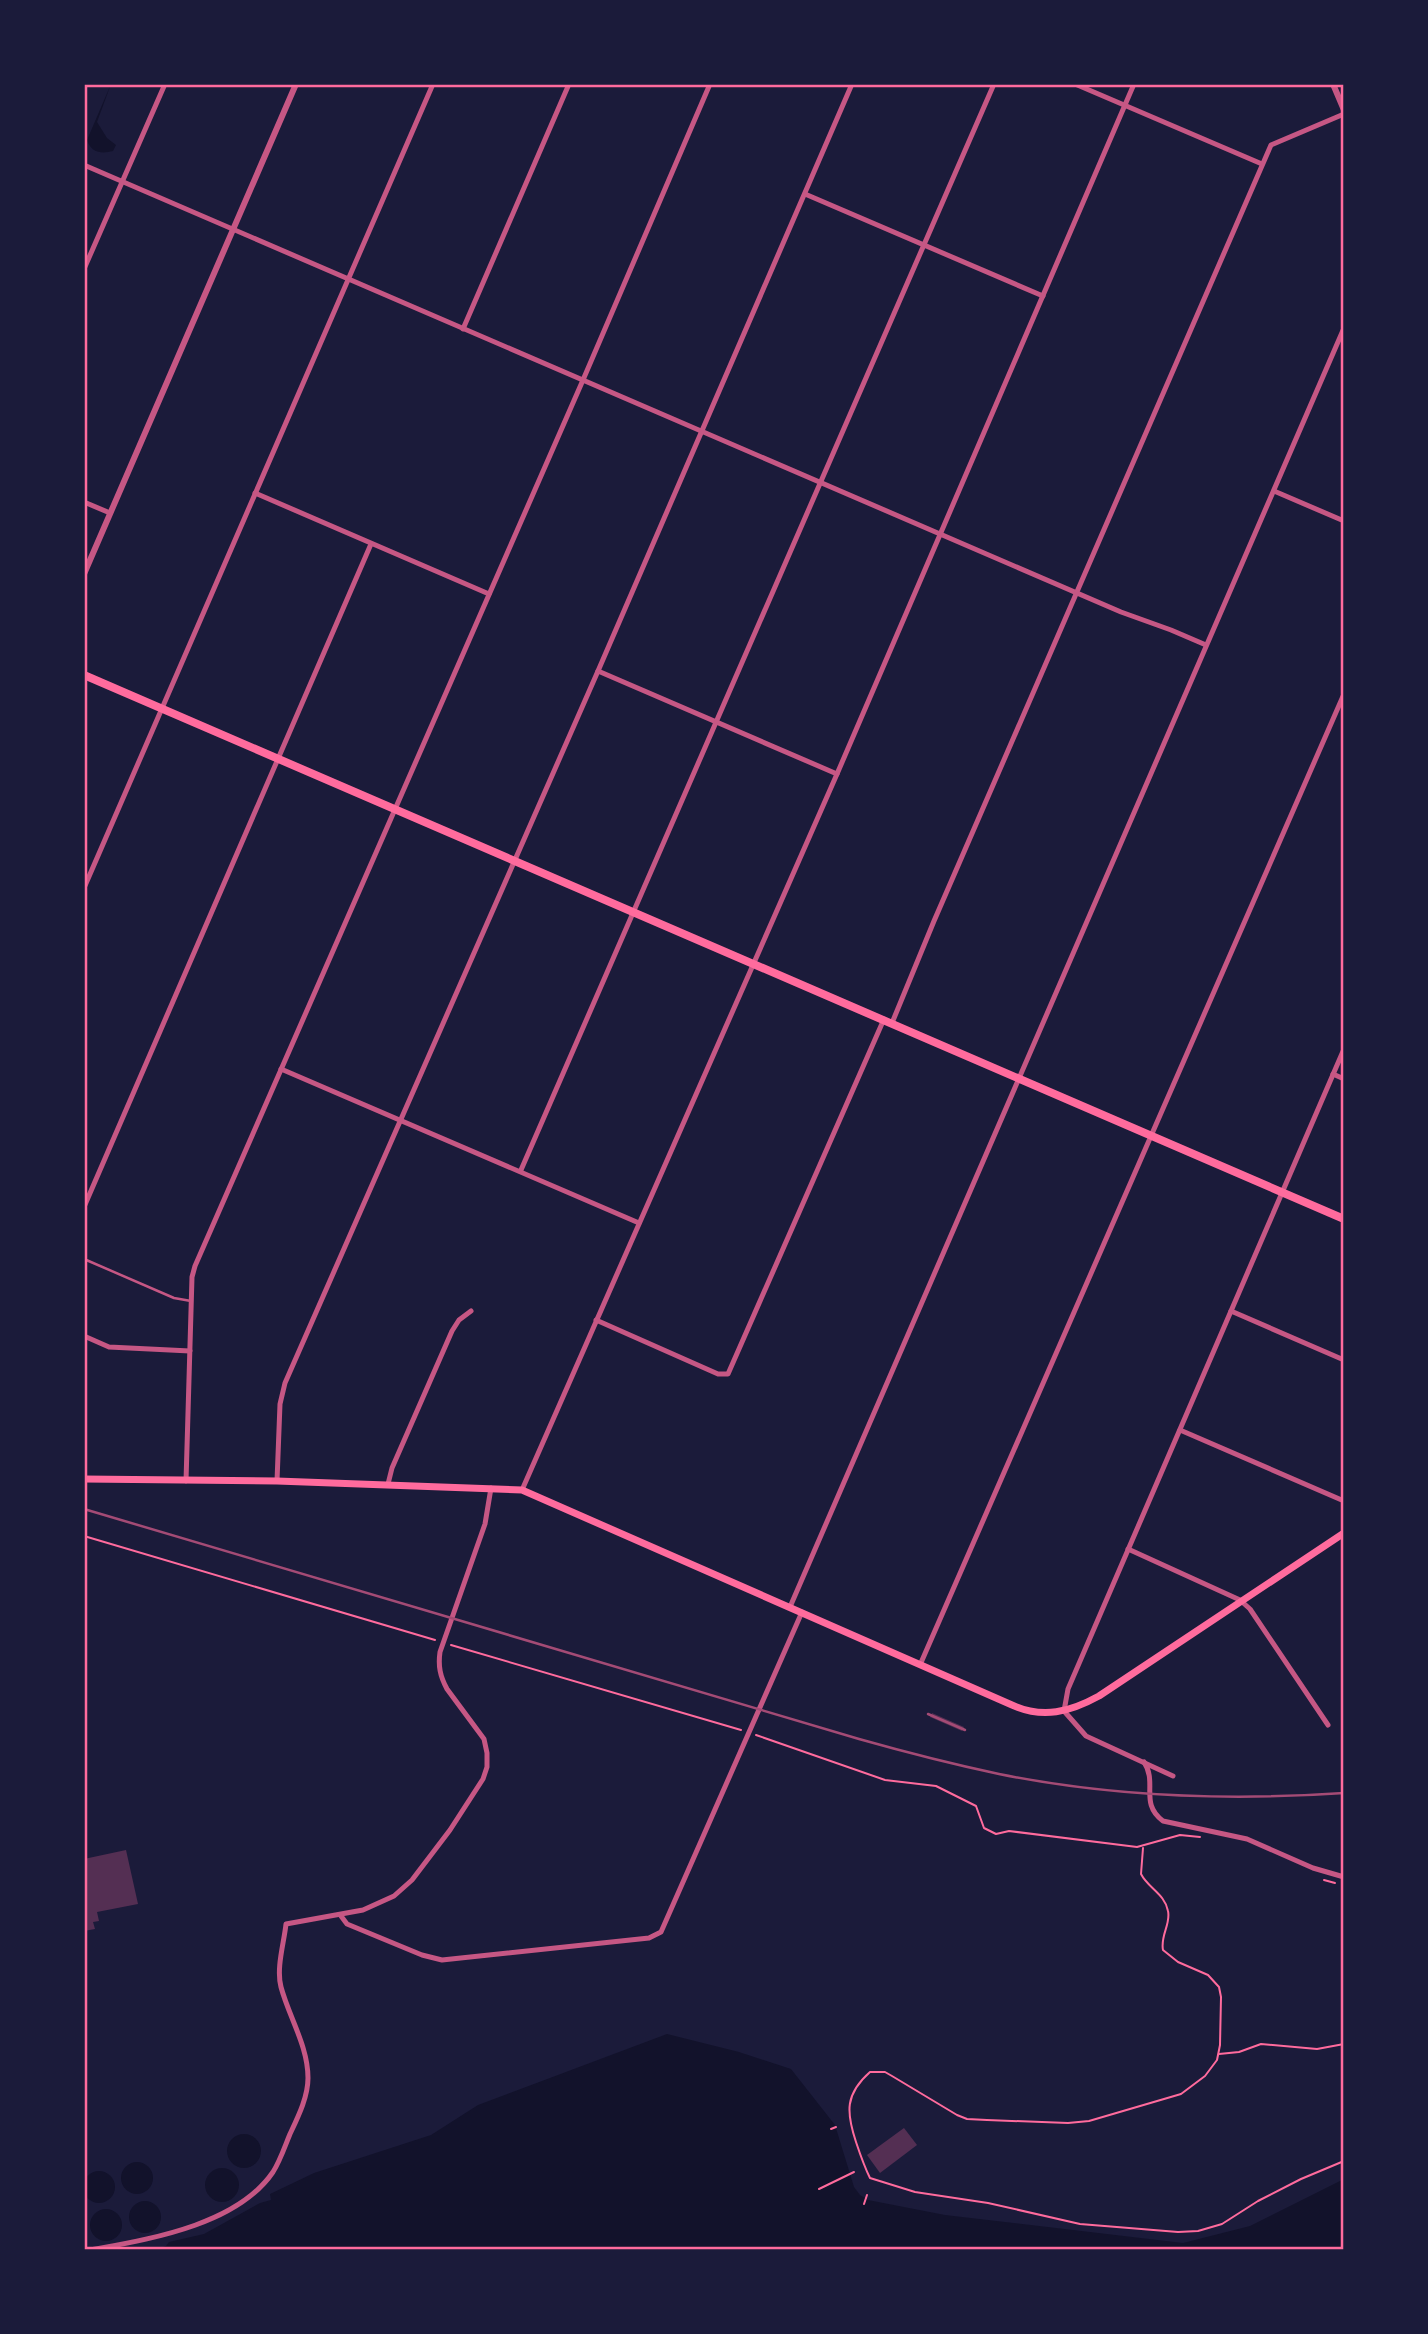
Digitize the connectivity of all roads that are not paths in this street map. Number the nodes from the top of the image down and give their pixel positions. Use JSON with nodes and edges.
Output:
{"nodes":[{"id":1,"x":165,"y":84,"type":"edge"},
{"id":2,"x":296,"y":84,"type":"edge"},
{"id":3,"x":433,"y":84,"type":"edge"},
{"id":4,"x":569,"y":84,"type":"edge"},
{"id":5,"x":710,"y":84,"type":"edge"},
{"id":6,"x":852,"y":84,"type":"edge"},
{"id":7,"x":993,"y":84,"type":"edge"},
{"id":8,"x":1075,"y":84,"type":"edge"},
{"id":9,"x":1134,"y":84,"type":"edge"},
{"id":10,"x":1333,"y":84,"type":"edge"},
{"id":11,"x":1125,"y":105,"type":"junction"},
{"id":12,"x":1344,"y":112,"type":"edge"},
{"id":13,"x":1262,"y":164,"type":"junction"},
{"id":14,"x":84,"y":166,"type":"edge"},
{"id":15,"x":122,"y":182,"type":"junction"},
{"id":16,"x":805,"y":194,"type":"junction"},
{"id":17,"x":233,"y":229,"type":"junction"},
{"id":18,"x":923,"y":245,"type":"junction"},
{"id":19,"x":84,"y":269,"type":"edge"},
{"id":20,"x":349,"y":280,"type":"junction"},
{"id":21,"x":1043,"y":296,"type":"junction"},
{"id":22,"x":463,"y":328,"type":"junction"},
{"id":23,"x":1344,"y":328,"type":"edge"},
{"id":24,"x":583,"y":380,"type":"junction"},
{"id":25,"x":701,"y":431,"type":"junction"},
{"id":26,"x":820,"y":483,"type":"junction"},
{"id":27,"x":1274,"y":491,"type":"junction"},
{"id":28,"x":255,"y":493,"type":"junction"},
{"id":29,"x":84,"y":502,"type":"edge"},
{"id":30,"x":110,"y":513,"type":"junction"},
{"id":31,"x":1344,"y":522,"type":"edge"},
{"id":32,"x":939,"y":533,"type":"junction"},
{"id":33,"x":370,"y":544,"type":"junction"},
{"id":34,"x":84,"y":574,"type":"edge"},
{"id":35,"x":1077,"y":593,"type":"junction"},
{"id":36,"x":489,"y":594,"type":"junction"},
{"id":37,"x":1206,"y":645,"type":"junction"},
{"id":38,"x":598,"y":671,"type":"junction"},
{"id":39,"x":84,"y":674,"type":"edge"},
{"id":40,"x":1344,"y":694,"type":"edge"},
{"id":41,"x":162,"y":708,"type":"junction"},
{"id":42,"x":717,"y":721,"type":"junction"},
{"id":43,"x":277,"y":758,"type":"junction"},
{"id":44,"x":837,"y":774,"type":"junction"},
{"id":45,"x":396,"y":809,"type":"junction"},
{"id":46,"x":515,"y":861,"type":"junction"},
{"id":47,"x":84,"y":888,"type":"edge"},
{"id":48,"x":634,"y":911,"type":"junction"},
{"id":49,"x":753,"y":963,"type":"junction"},
{"id":50,"x":888,"y":1021,"type":"junction"},
{"id":51,"x":1344,"y":1049,"type":"edge"},
{"id":52,"x":281,"y":1069,"type":"junction"},
{"id":53,"x":1333,"y":1074,"type":"junction"},
{"id":54,"x":1019,"y":1078,"type":"junction"},
{"id":55,"x":1344,"y":1079,"type":"edge"},
{"id":56,"x":401,"y":1119,"type":"junction"},
{"id":57,"x":1152,"y":1135,"type":"junction"},
{"id":58,"x":521,"y":1171,"type":"junction"},
{"id":59,"x":1283,"y":1193,"type":"junction"},
{"id":60,"x":84,"y":1207,"type":"edge"},
{"id":61,"x":1344,"y":1219,"type":"edge"},
{"id":62,"x":639,"y":1223,"type":"junction"},
{"id":63,"x":84,"y":1259,"type":"edge"},
{"id":64,"x":191,"y":1301,"type":"junction"},
{"id":65,"x":471,"y":1311,"type":"dead end"},
{"id":66,"x":1231,"y":1311,"type":"junction"},
{"id":67,"x":596,"y":1320,"type":"junction"},
{"id":68,"x":84,"y":1336,"type":"edge"},
{"id":69,"x":190,"y":1351,"type":"junction"},
{"id":70,"x":1344,"y":1360,"type":"edge"},
{"id":71,"x":1180,"y":1430,"type":"junction"},
{"id":72,"x":84,"y":1479,"type":"edge"},
{"id":73,"x":186,"y":1481,"type":"junction"},
{"id":74,"x":277,"y":1481,"type":"junction"},
{"id":75,"x":388,"y":1484,"type":"junction"},
{"id":76,"x":492,"y":1488,"type":"junction"},
{"id":77,"x":522,"y":1490,"type":"junction"},
{"id":78,"x":1344,"y":1501,"type":"edge"},
{"id":79,"x":1344,"y":1533,"type":"edge"},
{"id":80,"x":1128,"y":1549,"type":"junction"},
{"id":81,"x":1240,"y":1600,"type":"junction"},
{"id":82,"x":790,"y":1607,"type":"junction"},
{"id":83,"x":802,"y":1612,"type":"junction"},
{"id":84,"x":920,"y":1665,"type":"junction"},
{"id":85,"x":1064,"y":1711,"type":"junction"},
{"id":86,"x":1328,"y":1725,"type":"dead end"},
{"id":87,"x":1144,"y":1762,"type":"junction"},
{"id":88,"x":1173,"y":1776,"type":"dead end"},
{"id":89,"x":1344,"y":1877,"type":"edge"},
{"id":90,"x":341,"y":1916,"type":"junction"},
{"id":91,"x":91,"y":2250,"type":"edge"}],
"edges":[{"from":1,"to":15,"type":"street"},
{"from":2,"to":17,"type":"street"},
{"from":3,"to":20,"type":"street"},
{"from":4,"to":22,"type":"street"},
{"from":5,"to":24,"type":"street"},
{"from":6,"to":16,"type":"street"},
{"from":7,"to":18,"type":"street"},
{"from":8,"to":11,"type":"street"},
{"from":9,"to":11,"type":"street"},
{"from":10,"to":12,"type":"street"},
{"from":11,"to":13,"type":"street"},
{"from":11,"to":21,"type":"street"},
{"from":12,"to":13,"type":"street"},
{"from":13,"to":35,"type":"street"},
{"from":14,"to":15,"type":"street"},
{"from":15,"to":17,"type":"street"},
{"from":15,"to":19,"type":"street"},
{"from":16,"to":18,"type":"street"},
{"from":16,"to":25,"type":"street"},
{"from":17,"to":20,"type":"street"},
{"from":17,"to":30,"type":"street"},
{"from":18,"to":21,"type":"street"},
{"from":18,"to":26,"type":"street"},
{"from":20,"to":22,"type":"street"},
{"from":20,"to":28,"type":"street"},
{"from":21,"to":32,"type":"street"},
{"from":22,"to":24,"type":"street"},
{"from":23,"to":27,"type":"street"},
{"from":24,"to":25,"type":"street"},
{"from":24,"to":36,"type":"street"},
{"from":25,"to":26,"type":"street"},
{"from":25,"to":38,"type":"street"},
{"from":26,"to":32,"type":"street"},
{"from":26,"to":42,"type":"street"},
{"from":27,"to":31,"type":"street"},
{"from":27,"to":37,"type":"street"},
{"from":28,"to":33,"type":"street"},
{"from":28,"to":41,"type":"street"},
{"from":29,"to":30,"type":"street"},
{"from":30,"to":34,"type":"street"},
{"from":32,"to":35,"type":"street"},
{"from":32,"to":44,"type":"street"},
{"from":33,"to":36,"type":"street"},
{"from":33,"to":43,"type":"street"},
{"from":35,"to":37,"type":"street"},
{"from":35,"to":50,"type":"street"},
{"from":36,"to":45,"type":"street"},
{"from":37,"to":54,"type":"street"},
{"from":38,"to":42,"type":"street"},
{"from":38,"to":46,"type":"street"},
{"from":39,"to":41,"type":"main road"},
{"from":40,"to":57,"type":"street"},
{"from":41,"to":43,"type":"main road"},
{"from":41,"to":47,"type":"street"},
{"from":42,"to":44,"type":"street"},
{"from":42,"to":48,"type":"street"},
{"from":43,"to":45,"type":"main road"},
{"from":43,"to":60,"type":"street"},
{"from":44,"to":49,"type":"street"},
{"from":45,"to":46,"type":"main road"},
{"from":45,"to":52,"type":"street"},
{"from":46,"to":48,"type":"main road"},
{"from":46,"to":56,"type":"street"},
{"from":48,"to":49,"type":"main road"},
{"from":48,"to":58,"type":"street"},
{"from":49,"to":50,"type":"main road"},
{"from":49,"to":62,"type":"street"},
{"from":50,"to":54,"type":"main road"},
{"from":50,"to":67,"type":"street"},
{"from":51,"to":53,"type":"street"},
{"from":52,"to":56,"type":"street"},
{"from":52,"to":64,"type":"street"},
{"from":53,"to":55,"type":"street"},
{"from":53,"to":59,"type":"street"},
{"from":54,"to":57,"type":"main road"},
{"from":54,"to":82,"type":"street"},
{"from":56,"to":58,"type":"street"},
{"from":56,"to":74,"type":"street"},
{"from":57,"to":59,"type":"main road"},
{"from":57,"to":84,"type":"street"},
{"from":58,"to":62,"type":"street"},
{"from":59,"to":61,"type":"main road"},
{"from":59,"to":66,"type":"street"},
{"from":62,"to":67,"type":"street"},
{"from":63,"to":64,"type":"lane"},
{"from":64,"to":69,"type":"street"},
{"from":65,"to":75,"type":"street"},
{"from":66,"to":70,"type":"street"},
{"from":66,"to":71,"type":"street"},
{"from":67,"to":77,"type":"street"},
{"from":68,"to":69,"type":"street"},
{"from":69,"to":73,"type":"street"},
{"from":71,"to":78,"type":"street"},
{"from":71,"to":80,"type":"street"},
{"from":72,"to":73,"type":"main road"},
{"from":73,"to":74,"type":"main road"},
{"from":74,"to":75,"type":"main road"},
{"from":75,"to":76,"type":"main road"},
{"from":76,"to":77,"type":"main road"},
{"from":76,"to":90,"type":"street"},
{"from":77,"to":82,"type":"main road"},
{"from":79,"to":81,"type":"main road"},
{"from":80,"to":81,"type":"street"},
{"from":80,"to":85,"type":"street"},
{"from":81,"to":85,"type":"main road"},
{"from":81,"to":86,"type":"street"},
{"from":82,"to":83,"type":"main road"},
{"from":83,"to":84,"type":"main road"},
{"from":83,"to":90,"type":"street"},
{"from":84,"to":85,"type":"main road"},
{"from":85,"to":87,"type":"street"},
{"from":87,"to":88,"type":"street"},
{"from":87,"to":89,"type":"street"},
{"from":90,"to":91,"type":"street"}]}
